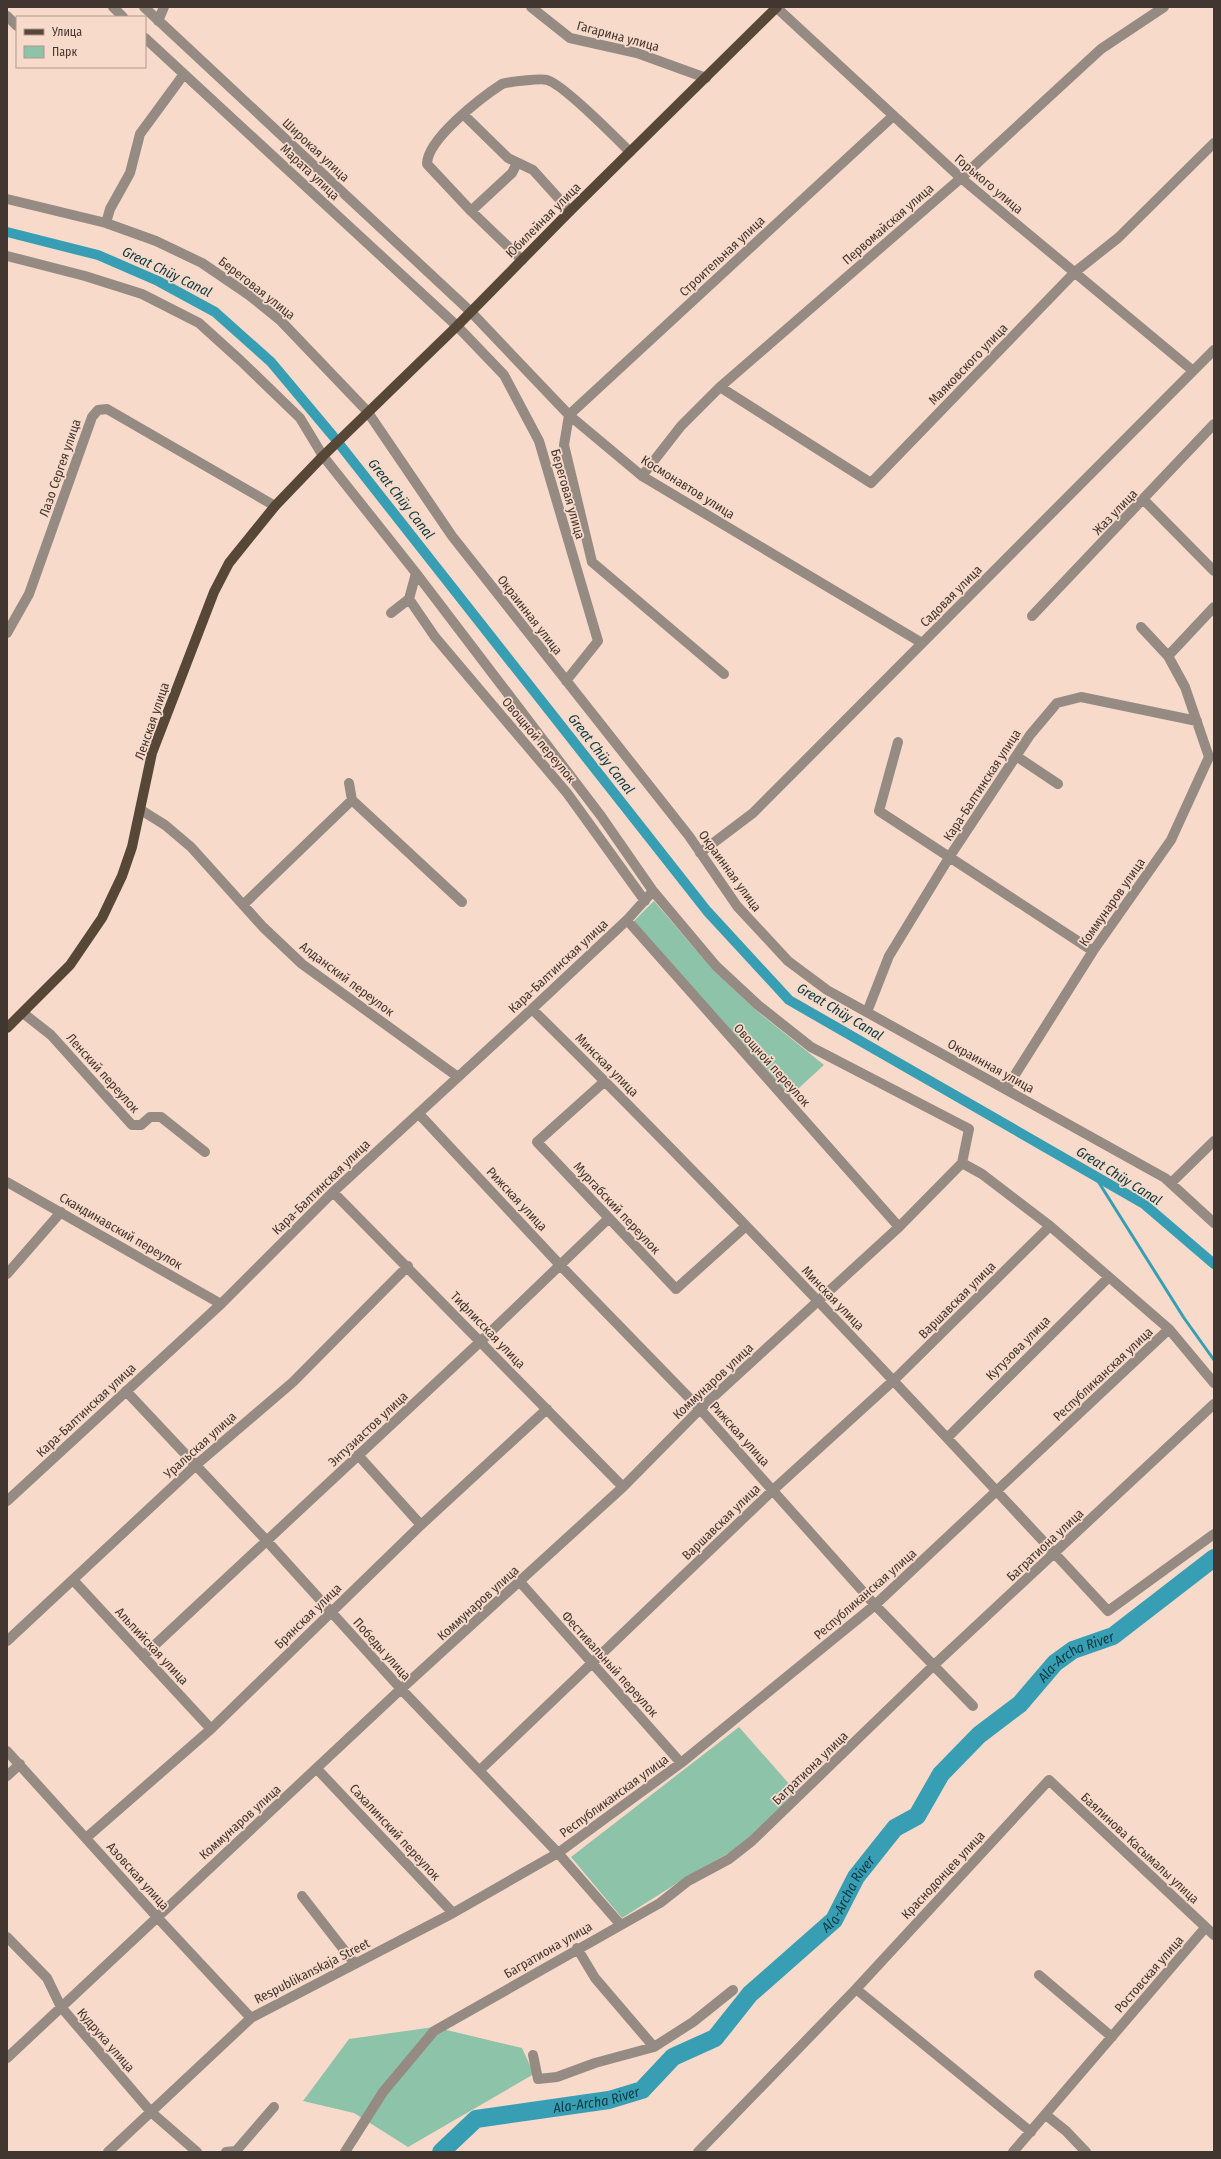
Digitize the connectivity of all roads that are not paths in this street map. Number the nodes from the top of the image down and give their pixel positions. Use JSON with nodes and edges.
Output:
{"nodes":[{"id":1,"x":112,"y":7,"type":"edge"},
{"id":2,"x":144,"y":7,"type":"edge"},
{"id":3,"x":164,"y":7,"type":"edge"},
{"id":4,"x":531,"y":7,"type":"edge"},
{"id":5,"x":777,"y":7,"type":"edge"},
{"id":6,"x":1164,"y":7,"type":"edge"},
{"id":7,"x":7,"y":16,"type":"edge"},
{"id":8,"x":122,"y":16,"type":"edge"},
{"id":9,"x":158,"y":20,"type":"junction"},
{"id":10,"x":16,"y":25,"type":"edge"},
{"id":11,"x":146,"y":39,"type":"edge"},
{"id":12,"x":184,"y":74,"type":"junction"},
{"id":13,"x":706,"y":78,"type":"junction"},
{"id":14,"x":463,"y":114,"type":"junction"},
{"id":15,"x":892,"y":117,"type":"junction"},
{"id":16,"x":1214,"y":142,"type":"edge"},
{"id":17,"x":630,"y":152,"type":"junction"},
{"id":18,"x":517,"y":163,"type":"junction"},
{"id":19,"x":961,"y":178,"type":"junction"},
{"id":20,"x":7,"y":198,"type":"edge"},
{"id":21,"x":570,"y":210,"type":"junction"},
{"id":22,"x":471,"y":211,"type":"junction"},
{"id":23,"x":106,"y":222,"type":"junction"},
{"id":24,"x":7,"y":256,"type":"edge"},
{"id":25,"x":522,"y":260,"type":"junction"},
{"id":26,"x":1075,"y":272,"type":"junction"},
{"id":27,"x":471,"y":312,"type":"junction"},
{"id":28,"x":457,"y":326,"type":"junction"},
{"id":29,"x":1214,"y":350,"type":"edge"},
{"id":30,"x":1192,"y":370,"type":"junction"},
{"id":31,"x":720,"y":387,"type":"junction"},
{"id":32,"x":365,"y":413,"type":"junction"},
{"id":33,"x":569,"y":415,"type":"junction"},
{"id":34,"x":1214,"y":424,"type":"edge"},
{"id":35,"x":326,"y":453,"type":"junction"},
{"id":36,"x":642,"y":476,"type":"junction"},
{"id":37,"x":1144,"y":500,"type":"junction"},
{"id":38,"x":275,"y":506,"type":"junction"},
{"id":39,"x":1214,"y":571,"type":"edge"},
{"id":40,"x":416,"y":573,"type":"junction"},
{"id":41,"x":409,"y":599,"type":"junction"},
{"id":42,"x":1214,"y":607,"type":"edge"},
{"id":43,"x":391,"y":613,"type":"dead end"},
{"id":44,"x":1032,"y":616,"type":"dead end"},
{"id":45,"x":1141,"y":627,"type":"dead end"},
{"id":46,"x":7,"y":634,"type":"edge"},
{"id":47,"x":922,"y":643,"type":"junction"},
{"id":48,"x":1168,"y":656,"type":"junction"},
{"id":49,"x":724,"y":674,"type":"dead end"},
{"id":50,"x":566,"y":682,"type":"junction"},
{"id":51,"x":1197,"y":721,"type":"junction"},
{"id":52,"x":898,"y":742,"type":"dead end"},
{"id":53,"x":1016,"y":756,"type":"junction"},
{"id":54,"x":349,"y":783,"type":"dead end"},
{"id":55,"x":1058,"y":784,"type":"dead end"},
{"id":56,"x":352,"y":800,"type":"junction"},
{"id":57,"x":141,"y":810,"type":"junction"},
{"id":58,"x":700,"y":853,"type":"junction"},
{"id":59,"x":950,"y":856,"type":"junction"},
{"id":60,"x":653,"y":891,"type":"junction"},
{"id":61,"x":646,"y":901,"type":"junction"},
{"id":62,"x":462,"y":902,"type":"dead end"},
{"id":63,"x":243,"y":905,"type":"junction"},
{"id":64,"x":627,"y":920,"type":"junction"},
{"id":65,"x":1093,"y":951,"type":"junction"},
{"id":66,"x":532,"y":1009,"type":"junction"},
{"id":67,"x":867,"y":1012,"type":"junction"},
{"id":68,"x":23,"y":1013,"type":"junction"},
{"id":69,"x":7,"y":1028,"type":"edge"},
{"id":70,"x":458,"y":1077,"type":"junction"},
{"id":71,"x":605,"y":1081,"type":"junction"},
{"id":72,"x":1006,"y":1089,"type":"junction"},
{"id":73,"x":419,"y":1114,"type":"junction"},
{"id":74,"x":1214,"y":1141,"type":"edge"},
{"id":75,"x":205,"y":1152,"type":"dead end"},
{"id":76,"x":962,"y":1163,"type":"junction"},
{"id":77,"x":7,"y":1182,"type":"edge"},
{"id":78,"x":1171,"y":1183,"type":"junction"},
{"id":79,"x":333,"y":1192,"type":"junction"},
{"id":80,"x":61,"y":1212,"type":"junction"},
{"id":81,"x":608,"y":1219,"type":"junction"},
{"id":82,"x":1214,"y":1223,"type":"edge"},
{"id":83,"x":746,"y":1226,"type":"junction"},
{"id":84,"x":1050,"y":1226,"type":"junction"},
{"id":85,"x":899,"y":1227,"type":"junction"},
{"id":86,"x":560,"y":1265,"type":"junction"},
{"id":87,"x":408,"y":1266,"type":"junction"},
{"id":88,"x":7,"y":1274,"type":"edge"},
{"id":89,"x":1108,"y":1278,"type":"junction"},
{"id":90,"x":818,"y":1301,"type":"junction"},
{"id":91,"x":221,"y":1304,"type":"junction"},
{"id":92,"x":1169,"y":1329,"type":"junction"},
{"id":93,"x":481,"y":1341,"type":"junction"},
{"id":94,"x":894,"y":1380,"type":"junction"},
{"id":95,"x":1214,"y":1383,"type":"edge"},
{"id":96,"x":126,"y":1391,"type":"junction"},
{"id":97,"x":1214,"y":1404,"type":"edge"},
{"id":98,"x":547,"y":1409,"type":"junction"},
{"id":99,"x":700,"y":1409,"type":"junction"},
{"id":100,"x":947,"y":1438,"type":"junction"},
{"id":101,"x":358,"y":1455,"type":"junction"},
{"id":102,"x":196,"y":1465,"type":"junction"},
{"id":103,"x":623,"y":1487,"type":"junction"},
{"id":104,"x":773,"y":1490,"type":"junction"},
{"id":105,"x":998,"y":1492,"type":"junction"},
{"id":106,"x":7,"y":1501,"type":"edge"},
{"id":107,"x":421,"y":1525,"type":"junction"},
{"id":108,"x":1214,"y":1534,"type":"edge"},
{"id":109,"x":266,"y":1540,"type":"junction"},
{"id":110,"x":1055,"y":1553,"type":"junction"},
{"id":111,"x":74,"y":1581,"type":"junction"},
{"id":112,"x":520,"y":1582,"type":"junction"},
{"id":113,"x":875,"y":1605,"type":"junction"},
{"id":114,"x":331,"y":1612,"type":"junction"},
{"id":115,"x":7,"y":1641,"type":"edge"},
{"id":116,"x":143,"y":1656,"type":"junction"},
{"id":117,"x":592,"y":1662,"type":"junction"},
{"id":118,"x":933,"y":1666,"type":"junction"},
{"id":119,"x":401,"y":1689,"type":"junction"},
{"id":120,"x":973,"y":1706,"type":"dead end"},
{"id":121,"x":211,"y":1729,"type":"junction"},
{"id":122,"x":7,"y":1751,"type":"edge"},
{"id":123,"x":681,"y":1763,"type":"junction"},
{"id":124,"x":20,"y":1764,"type":"junction"},
{"id":125,"x":318,"y":1769,"type":"junction"},
{"id":126,"x":480,"y":1770,"type":"junction"},
{"id":127,"x":7,"y":1776,"type":"edge"},
{"id":128,"x":1049,"y":1780,"type":"joint"},
{"id":129,"x":86,"y":1838,"type":"junction"},
{"id":130,"x":558,"y":1853,"type":"junction"},
{"id":131,"x":302,"y":1896,"type":"dead end"},
{"id":132,"x":453,"y":1913,"type":"junction"},
{"id":133,"x":156,"y":1916,"type":"junction"},
{"id":134,"x":620,"y":1924,"type":"junction"},
{"id":135,"x":1205,"y":1928,"type":"junction"},
{"id":136,"x":1214,"y":1935,"type":"edge"},
{"id":137,"x":7,"y":1937,"type":"edge"},
{"id":138,"x":577,"y":1948,"type":"junction"},
{"id":139,"x":355,"y":1964,"type":"junction"},
{"id":140,"x":1039,"y":1975,"type":"dead end"},
{"id":141,"x":856,"y":1989,"type":"junction"},
{"id":142,"x":733,"y":1990,"type":"dead end"},
{"id":143,"x":61,"y":2007,"type":"junction"},
{"id":144,"x":251,"y":2018,"type":"junction"},
{"id":145,"x":1112,"y":2037,"type":"junction"},
{"id":146,"x":654,"y":2047,"type":"junction"},
{"id":147,"x":533,"y":2055,"type":"dead end"},
{"id":148,"x":7,"y":2058,"type":"edge"},
{"id":149,"x":274,"y":2107,"type":"dead end"},
{"id":150,"x":151,"y":2112,"type":"junction"},
{"id":151,"x":1046,"y":2115,"type":"junction"},
{"id":152,"x":1031,"y":2132,"type":"junction"},
{"id":153,"x":108,"y":2152,"type":"edge"},
{"id":154,"x":197,"y":2152,"type":"edge"},
{"id":155,"x":226,"y":2152,"type":"edge"},
{"id":156,"x":346,"y":2152,"type":"edge"},
{"id":157,"x":698,"y":2152,"type":"edge"},
{"id":158,"x":1013,"y":2152,"type":"edge"},
{"id":159,"x":1086,"y":2152,"type":"edge"}],
"edges":[{"from":1,"to":8,"type":"street"},
{"from":2,"to":9,"type":"street","name":"Широкая улица"},
{"from":3,"to":9,"type":"street"},
{"from":4,"to":13,"type":"street","name":"Гагарина улица"},
{"from":5,"to":13,"type":"main road","name":"Юбилейная улица"},
{"from":5,"to":15,"type":"street","name":"Горького улица"},
{"from":6,"to":19,"type":"street","name":"Первомайская улица"},
{"from":7,"to":10,"type":"street"},
{"from":9,"to":27,"type":"street","name":"Широкая улица"},
{"from":11,"to":12,"type":"street","name":"Марата улица"},
{"from":12,"to":23,"type":"street"},
{"from":12,"to":28,"type":"street","name":"Марата улица"},
{"from":13,"to":17,"type":"main road","name":"Юбилейная улица"},
{"from":14,"to":17,"type":"street"},
{"from":14,"to":18,"type":"street"},
{"from":14,"to":22,"type":"street"},
{"from":15,"to":19,"type":"street","name":"Горького улица"},
{"from":15,"to":33,"type":"street","name":"Строительная улица"},
{"from":16,"to":26,"type":"street","name":"Маяковского улица"},
{"from":17,"to":21,"type":"main road","name":"Юбилейная улица"},
{"from":18,"to":21,"type":"street"},
{"from":18,"to":22,"type":"street"},
{"from":19,"to":26,"type":"street","name":"Горького улица"},
{"from":19,"to":31,"type":"street","name":"Первомайская улица"},
{"from":20,"to":23,"type":"street","name":"Береговая улица"},
{"from":21,"to":25,"type":"main road","name":"Юбилейная улица"},
{"from":22,"to":25,"type":"street"},
{"from":23,"to":32,"type":"street","name":"Береговая улица"},
{"from":24,"to":35,"type":"street"},
{"from":25,"to":27,"type":"main road","name":"Юбилейная улица"},
{"from":26,"to":30,"type":"street","name":"Горького улица"},
{"from":26,"to":31,"type":"street","name":"Маяковского улица"},
{"from":27,"to":28,"type":"main road","name":"Юбилейная улица"},
{"from":27,"to":33,"type":"street","name":"Космонавтов улица"},
{"from":28,"to":32,"type":"main road","name":"Юбилейная улица"},
{"from":28,"to":50,"type":"street","name":"Береговая улица"},
{"from":29,"to":30,"type":"street","name":"Садовая улица"},
{"from":30,"to":47,"type":"street","name":"Садовая улица"},
{"from":31,"to":36,"type":"street","name":"Первомайская улица"},
{"from":32,"to":35,"type":"main road","name":"Юбилейная улица"},
{"from":32,"to":50,"type":"street","name":"Окраинная улица"},
{"from":33,"to":36,"type":"street","name":"Космонавтов улица"},
{"from":33,"to":49,"type":"street","name":"Береговая улица"},
{"from":34,"to":37,"type":"street","name":"Жаз улица"},
{"from":35,"to":38,"type":"main road","name":"Ленская улица"},
{"from":35,"to":40,"type":"street"},
{"from":36,"to":47,"type":"street","name":"Космонавтов улица"},
{"from":37,"to":39,"type":"street"},
{"from":37,"to":44,"type":"street","name":"Жаз улица"},
{"from":38,"to":46,"type":"street","name":"Лазо Сергея улица"},
{"from":38,"to":57,"type":"main road","name":"Ленская улица"},
{"from":40,"to":41,"type":"street"},
{"from":40,"to":60,"type":"street"},
{"from":41,"to":43,"type":"street"},
{"from":41,"to":61,"type":"street","name":"Овощной переулок"},
{"from":42,"to":48,"type":"street"},
{"from":45,"to":48,"type":"street","name":"Коммунаров улица"},
{"from":47,"to":58,"type":"street","name":"Садовая улица"},
{"from":48,"to":51,"type":"street","name":"Коммунаров улица"},
{"from":50,"to":58,"type":"street","name":"Окраинная улица"},
{"from":51,"to":53,"type":"street","name":"Кара-Балтинская улица"},
{"from":51,"to":65,"type":"street","name":"Коммунаров улица"},
{"from":52,"to":59,"type":"street"},
{"from":53,"to":55,"type":"street"},
{"from":53,"to":59,"type":"street","name":"Кара-Балтинская улица"},
{"from":54,"to":56,"type":"street"},
{"from":56,"to":62,"type":"street"},
{"from":56,"to":63,"type":"street"},
{"from":57,"to":63,"type":"street","name":"Алданский переулок"},
{"from":57,"to":68,"type":"main road","name":"Ленская улица"},
{"from":58,"to":67,"type":"street","name":"Окраинная улица"},
{"from":59,"to":65,"type":"street"},
{"from":59,"to":67,"type":"street","name":"Кара-Балтинская улица"},
{"from":60,"to":61,"type":"street","name":"Кара-Балтинская улица"},
{"from":60,"to":76,"type":"street"},
{"from":61,"to":64,"type":"street","name":"Кара-Балтинская улица"},
{"from":63,"to":70,"type":"street","name":"Алданский переулок"},
{"from":64,"to":66,"type":"street","name":"Кара-Балтинская улица"},
{"from":64,"to":85,"type":"street","name":"Овощной переулок"},
{"from":65,"to":72,"type":"street","name":"Коммунаров улица"},
{"from":66,"to":70,"type":"street","name":"Кара-Балтинская улица"},
{"from":66,"to":71,"type":"street","name":"Минская улица"},
{"from":67,"to":72,"type":"street","name":"Окраинная улица"},
{"from":68,"to":69,"type":"main road","name":"Ленская улица"},
{"from":68,"to":75,"type":"street","name":"Ленский переулок"},
{"from":70,"to":73,"type":"street","name":"Кара-Балтинская улица"},
{"from":71,"to":81,"type":"street","name":"Мургабский переулок"},
{"from":71,"to":83,"type":"street","name":"Минская улица"},
{"from":72,"to":78,"type":"street","name":"Окраинная улица"},
{"from":73,"to":79,"type":"street","name":"Кара-Балтинская улица"},
{"from":73,"to":86,"type":"street","name":"Рижская улица"},
{"from":74,"to":78,"type":"street"},
{"from":76,"to":84,"type":"street"},
{"from":76,"to":85,"type":"street","name":"Коммунаров улица"},
{"from":77,"to":80,"type":"street","name":"Скандинавский переулок"},
{"from":78,"to":82,"type":"street","name":"Окраинная улица"},
{"from":79,"to":87,"type":"street","name":"Тифлисская улица"},
{"from":79,"to":91,"type":"street","name":"Кара-Балтинская улица"},
{"from":80,"to":88,"type":"street"},
{"from":80,"to":91,"type":"street","name":"Скандинавский переулок"},
{"from":81,"to":83,"type":"street","name":"Мургабский переулок"},
{"from":81,"to":86,"type":"street","name":"Энтузиастов улица"},
{"from":83,"to":90,"type":"street","name":"Минская улица"},
{"from":84,"to":89,"type":"street"},
{"from":84,"to":94,"type":"street","name":"Варшавская улица"},
{"from":85,"to":90,"type":"street","name":"Коммунаров улица"},
{"from":86,"to":93,"type":"street","name":"Энтузиастов улица"},
{"from":86,"to":99,"type":"street","name":"Рижская улица"},
{"from":87,"to":93,"type":"street","name":"Тифлисская улица"},
{"from":87,"to":102,"type":"street","name":"Уральская улица"},
{"from":89,"to":92,"type":"street"},
{"from":89,"to":100,"type":"street","name":"Кутузова улица"},
{"from":90,"to":94,"type":"street","name":"Минская улица"},
{"from":90,"to":99,"type":"street","name":"Коммунаров улица"},
{"from":91,"to":96,"type":"street","name":"Кара-Балтинская улица"},
{"from":92,"to":95,"type":"street"},
{"from":92,"to":105,"type":"street","name":"Республиканская улица"},
{"from":93,"to":98,"type":"street","name":"Тифлисская улица"},
{"from":93,"to":101,"type":"street","name":"Энтузиастов улица"},
{"from":94,"to":100,"type":"street","name":"Минская улица"},
{"from":94,"to":104,"type":"street","name":"Варшавская улица"},
{"from":96,"to":102,"type":"street","name":"Победы улица"},
{"from":96,"to":106,"type":"street","name":"Кара-Балтинская улица"},
{"from":97,"to":110,"type":"street","name":"Багратиона улица"},
{"from":98,"to":103,"type":"street","name":"Тифлисская улица"},
{"from":98,"to":107,"type":"street","name":"Брянская улица"},
{"from":99,"to":103,"type":"street","name":"Коммунаров улица"},
{"from":99,"to":104,"type":"street","name":"Рижская улица"},
{"from":100,"to":105,"type":"street","name":"Минская улица"},
{"from":101,"to":107,"type":"street"},
{"from":101,"to":109,"type":"street","name":"Энтузиастов улица"},
{"from":102,"to":109,"type":"street","name":"Победы улица"},
{"from":102,"to":111,"type":"street","name":"Уральская улица"},
{"from":103,"to":112,"type":"street","name":"Коммунаров улица"},
{"from":104,"to":113,"type":"street","name":"Рижская улица"},
{"from":104,"to":117,"type":"street","name":"Варшавская улица"},
{"from":105,"to":110,"type":"street","name":"Минская улица"},
{"from":105,"to":113,"type":"street","name":"Республиканская улица"},
{"from":107,"to":114,"type":"street","name":"Брянская улица"},
{"from":108,"to":110,"type":"street","name":"Минская улица"},
{"from":109,"to":114,"type":"street","name":"Победы улица"},
{"from":109,"to":116,"type":"street","name":"Энтузиастов улица"},
{"from":110,"to":118,"type":"street","name":"Багратиона улица"},
{"from":111,"to":115,"type":"street","name":"Уральская улица"},
{"from":111,"to":116,"type":"street","name":"Альпийская улица"},
{"from":112,"to":117,"type":"street","name":"Фестивальный переулок"},
{"from":112,"to":119,"type":"street","name":"Коммунаров улица"},
{"from":113,"to":118,"type":"street","name":"Рижская улица"},
{"from":113,"to":123,"type":"street","name":"Республиканская улица"},
{"from":114,"to":119,"type":"street","name":"Победы улица"},
{"from":114,"to":121,"type":"street","name":"Брянская улица"},
{"from":116,"to":121,"type":"street","name":"Альпийская улица"},
{"from":117,"to":123,"type":"street","name":"Фестивальный переулок"},
{"from":117,"to":126,"type":"street","name":"Варшавская улица"},
{"from":118,"to":120,"type":"street","name":"Рижская улица"},
{"from":118,"to":134,"type":"street","name":"Багратиона улица"},
{"from":119,"to":125,"type":"street","name":"Коммунаров улица"},
{"from":119,"to":126,"type":"street","name":"Победы улица"},
{"from":121,"to":129,"type":"street","name":"Брянская улица"},
{"from":122,"to":124,"type":"street","name":"Азовская улица"},
{"from":123,"to":130,"type":"street","name":"Республиканская улица"},
{"from":124,"to":127,"type":"street"},
{"from":124,"to":129,"type":"street","name":"Азовская улица"},
{"from":125,"to":132,"type":"street","name":"Сахалинский переулок"},
{"from":125,"to":133,"type":"street","name":"Коммунаров улица"},
{"from":126,"to":130,"type":"street","name":"Победы улица"},
{"from":128,"to":135,"type":"street","name":"Баялинова Касымалы улица"},
{"from":128,"to":141,"type":"street","name":"Краснодонцев улица"},
{"from":129,"to":133,"type":"street","name":"Азовская улица"},
{"from":130,"to":132,"type":"street","name":"Respublikanskaja Street"},
{"from":130,"to":134,"type":"street","name":"Победы улица"},
{"from":131,"to":139,"type":"street"},
{"from":132,"to":139,"type":"street","name":"Respublikanskaja Street"},
{"from":133,"to":143,"type":"street","name":"Коммунаров улица"},
{"from":133,"to":144,"type":"street","name":"Азовская улица"},
{"from":134,"to":138,"type":"street","name":"Багратиона улица"},
{"from":135,"to":136,"type":"street","name":"Баялинова Касымалы улица"},
{"from":135,"to":145,"type":"street","name":"Ростовская улица"},
{"from":137,"to":143,"type":"street","name":"Кудрука улица"},
{"from":138,"to":146,"type":"street"},
{"from":138,"to":156,"type":"street","name":"Багратиона улица"},
{"from":139,"to":144,"type":"street","name":"Respublikanskaja Street"},
{"from":140,"to":145,"type":"street"},
{"from":141,"to":152,"type":"street"},
{"from":141,"to":157,"type":"street","name":"Краснодонцев улица"},
{"from":142,"to":146,"type":"street"},
{"from":143,"to":148,"type":"street","name":"Коммунаров улица"},
{"from":143,"to":150,"type":"street","name":"Кудрука улица"},
{"from":144,"to":150,"type":"street","name":"Respublikanskaja Street"},
{"from":145,"to":151,"type":"street","name":"Ростовская улица"},
{"from":146,"to":147,"type":"street"},
{"from":149,"to":155,"type":"street"},
{"from":150,"to":153,"type":"street","name":"Respublikanskaja Street"},
{"from":150,"to":154,"type":"street","name":"Кудрука улица"},
{"from":151,"to":152,"type":"street","name":"Ростовская улица"},
{"from":151,"to":159,"type":"street"},
{"from":152,"to":158,"type":"street","name":"Ростовская улица"}]}
